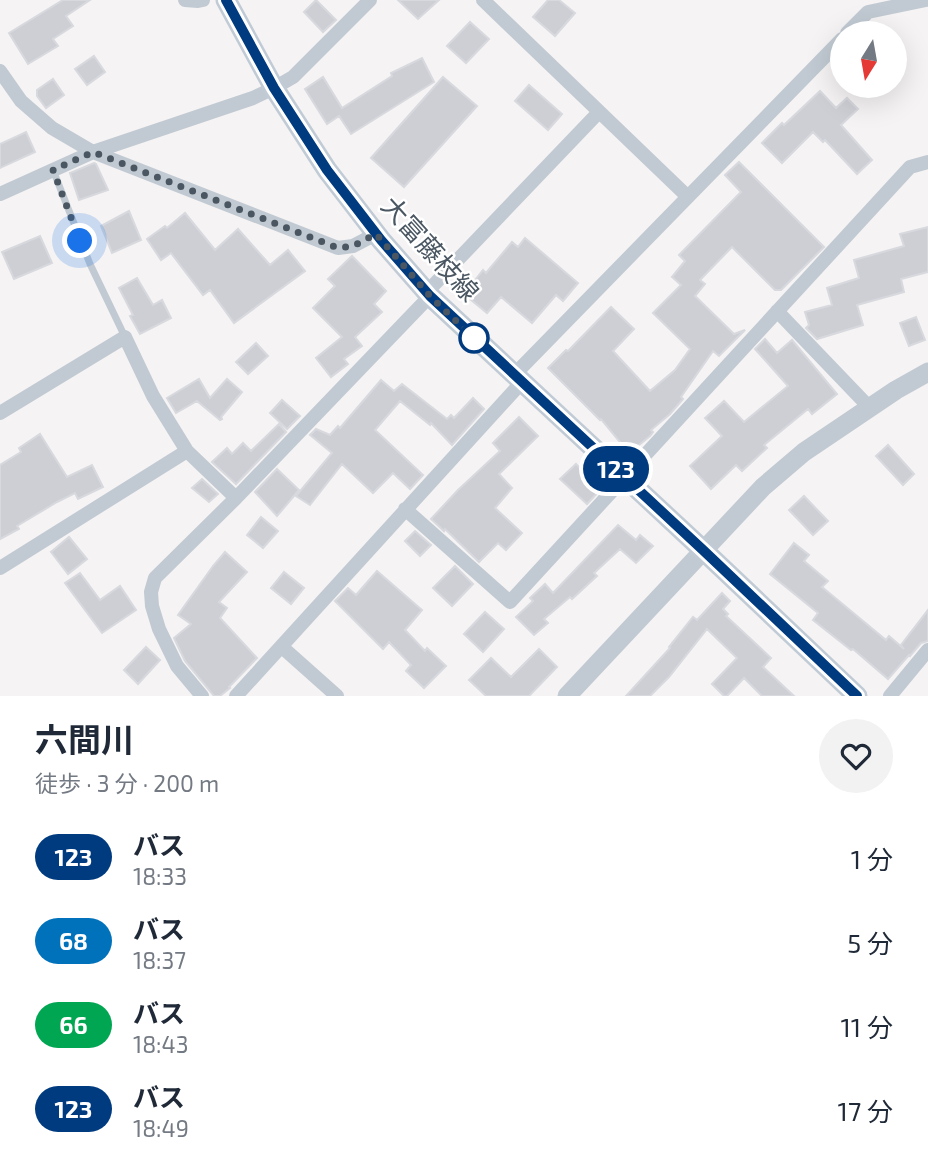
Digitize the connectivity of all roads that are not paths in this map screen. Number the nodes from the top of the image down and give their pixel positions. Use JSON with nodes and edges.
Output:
{"nodes":[{"id":1,"x":185,"y":0,"type":"edge"},
{"id":2,"x":203,"y":0,"type":"edge"},
{"id":3,"x":226,"y":0,"type":"edge"},
{"id":4,"x":370,"y":0,"type":"edge"},
{"id":5,"x":483,"y":0,"type":"edge"},
{"id":6,"x":926,"y":0,"type":"edge"},
{"id":7,"x":859,"y":21,"type":"edge"},
{"id":8,"x":830,"y":51,"type":"edge"},
{"id":9,"x":0,"y":71,"type":"edge"},
{"id":10,"x":274,"y":88,"type":"junction"},
{"id":11,"x":600,"y":112,"type":"junction"},
{"id":12,"x":93,"y":152,"type":"junction"},
{"id":13,"x":928,"y":162,"type":"edge"},
{"id":14,"x":53,"y":170,"type":"junction"},
{"id":15,"x":0,"y":194,"type":"edge"},
{"id":16,"x":688,"y":197,"type":"junction"},
{"id":17,"x":376,"y":234,"type":"junction"},
{"id":18,"x":428,"y":295,"type":"junction"},
{"id":19,"x":777,"y":312,"type":"junction"},
{"id":20,"x":125,"y":337,"type":"junction"},
{"id":21,"x":928,"y":372,"type":"edge"},
{"id":22,"x":518,"y":379,"type":"junction"},
{"id":23,"x":870,"y":408,"type":"junction"},
{"id":24,"x":0,"y":413,"type":"edge"},
{"id":25,"x":187,"y":451,"type":"junction"},
{"id":26,"x":625,"y":477,"type":"junction"},
{"id":27,"x":236,"y":498,"type":"junction"},
{"id":28,"x":405,"y":509,"type":"junction"},
{"id":29,"x":703,"y":550,"type":"junction"},
{"id":30,"x":0,"y":568,"type":"edge"},
{"id":31,"x":282,"y":647,"type":"junction"},
{"id":32,"x":928,"y":650,"type":"edge"},
{"id":33,"x":201,"y":696,"type":"edge"},
{"id":34,"x":236,"y":696,"type":"edge"},
{"id":35,"x":337,"y":696,"type":"edge"},
{"id":36,"x":567,"y":696,"type":"edge"},
{"id":37,"x":857,"y":696,"type":"edge"},
{"id":38,"x":890,"y":696,"type":"edge"}],
"edges":[{"from":1,"to":2,"type":"street"},
{"from":3,"to":10,"type":"main road","name":"大富藤枝線"},
{"from":4,"to":10,"type":"street"},
{"from":5,"to":11,"type":"street"},
{"from":6,"to":7,"type":"street"},
{"from":8,"to":16,"type":"street"},
{"from":9,"to":12,"type":"street"},
{"from":10,"to":12,"type":"street"},
{"from":10,"to":17,"type":"main road","name":"大富藤枝線"},
{"from":11,"to":16,"type":"street"},
{"from":11,"to":18,"type":"street"},
{"from":12,"to":14,"type":"street"},
{"from":12,"to":17,"type":"street"},
{"from":13,"to":19,"type":"street"},
{"from":14,"to":15,"type":"street"},
{"from":14,"to":20,"type":"lane"},
{"from":16,"to":22,"type":"street"},
{"from":17,"to":18,"type":"main road","name":"大富藤枝線"},
{"from":18,"to":22,"type":"main road","name":"大富藤枝線"},
{"from":18,"to":27,"type":"street"},
{"from":19,"to":23,"type":"street"},
{"from":19,"to":26,"type":"street"},
{"from":20,"to":24,"type":"street"},
{"from":20,"to":25,"type":"street"},
{"from":21,"to":23,"type":"street"},
{"from":22,"to":26,"type":"main road","name":"大富藤枝線"},
{"from":22,"to":28,"type":"street"},
{"from":23,"to":29,"type":"street"},
{"from":25,"to":27,"type":"street"},
{"from":25,"to":30,"type":"street"},
{"from":26,"to":28,"type":"street"},
{"from":26,"to":29,"type":"main road","name":"大富藤枝線"},
{"from":27,"to":33,"type":"street"},
{"from":28,"to":31,"type":"street"},
{"from":29,"to":36,"type":"street"},
{"from":29,"to":37,"type":"main road","name":"大富藤枝線"},
{"from":31,"to":34,"type":"street"},
{"from":31,"to":35,"type":"street"},
{"from":32,"to":38,"type":"street"}]}
